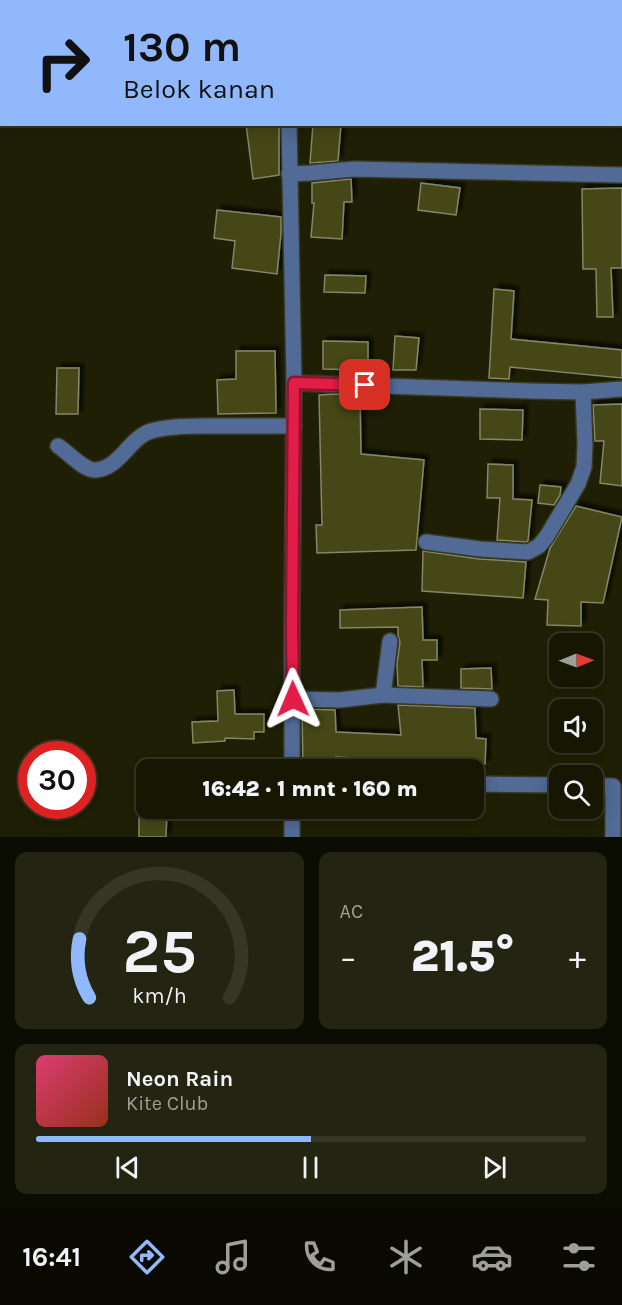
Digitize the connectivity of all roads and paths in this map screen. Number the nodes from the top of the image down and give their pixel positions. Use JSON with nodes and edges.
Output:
{"nodes":[{"id":1,"x":289,"y":126,"type":"edge"},
{"id":2,"x":289,"y":174,"type":"junction"},
{"id":3,"x":622,"y":175,"type":"edge"},
{"id":4,"x":294,"y":383,"type":"junction"},
{"id":5,"x":622,"y":389,"type":"edge"},
{"id":6,"x":583,"y":392,"type":"junction"},
{"id":7,"x":294,"y":426,"type":"junction"},
{"id":8,"x":57,"y":446,"type":"dead end"},
{"id":9,"x":426,"y":542,"type":"dead end"},
{"id":10,"x":390,"y":641,"type":"dead end"},
{"id":11,"x":382,"y":695,"type":"junction"},
{"id":12,"x":293,"y":699,"type":"junction"},
{"id":13,"x":491,"y":699,"type":"dead end"},
{"id":14,"x":292,"y":759,"type":"edge"},
{"id":15,"x":484,"y":784,"type":"edge"},
{"id":16,"x":549,"y":785,"type":"edge"},
{"id":17,"x":603,"y":786,"type":"edge"},
{"id":18,"x":292,"y":819,"type":"edge"},
{"id":19,"x":291,"y":837,"type":"edge"},
{"id":20,"x":613,"y":837,"type":"edge"}],
"edges":[{"from":1,"to":2,"type":"street"},
{"from":2,"to":3,"type":"street"},
{"from":2,"to":4,"type":"street"},
{"from":4,"to":6,"type":"street"},
{"from":4,"to":7,"type":"street"},
{"from":5,"to":6,"type":"street"},
{"from":6,"to":9,"type":"street"},
{"from":7,"to":8,"type":"street"},
{"from":7,"to":12,"type":"street"},
{"from":10,"to":11,"type":"street"},
{"from":11,"to":12,"type":"street"},
{"from":11,"to":13,"type":"street"},
{"from":12,"to":14,"type":"street"},
{"from":15,"to":16,"type":"street"},
{"from":17,"to":20,"type":"street"},
{"from":18,"to":19,"type":"street"}]}
